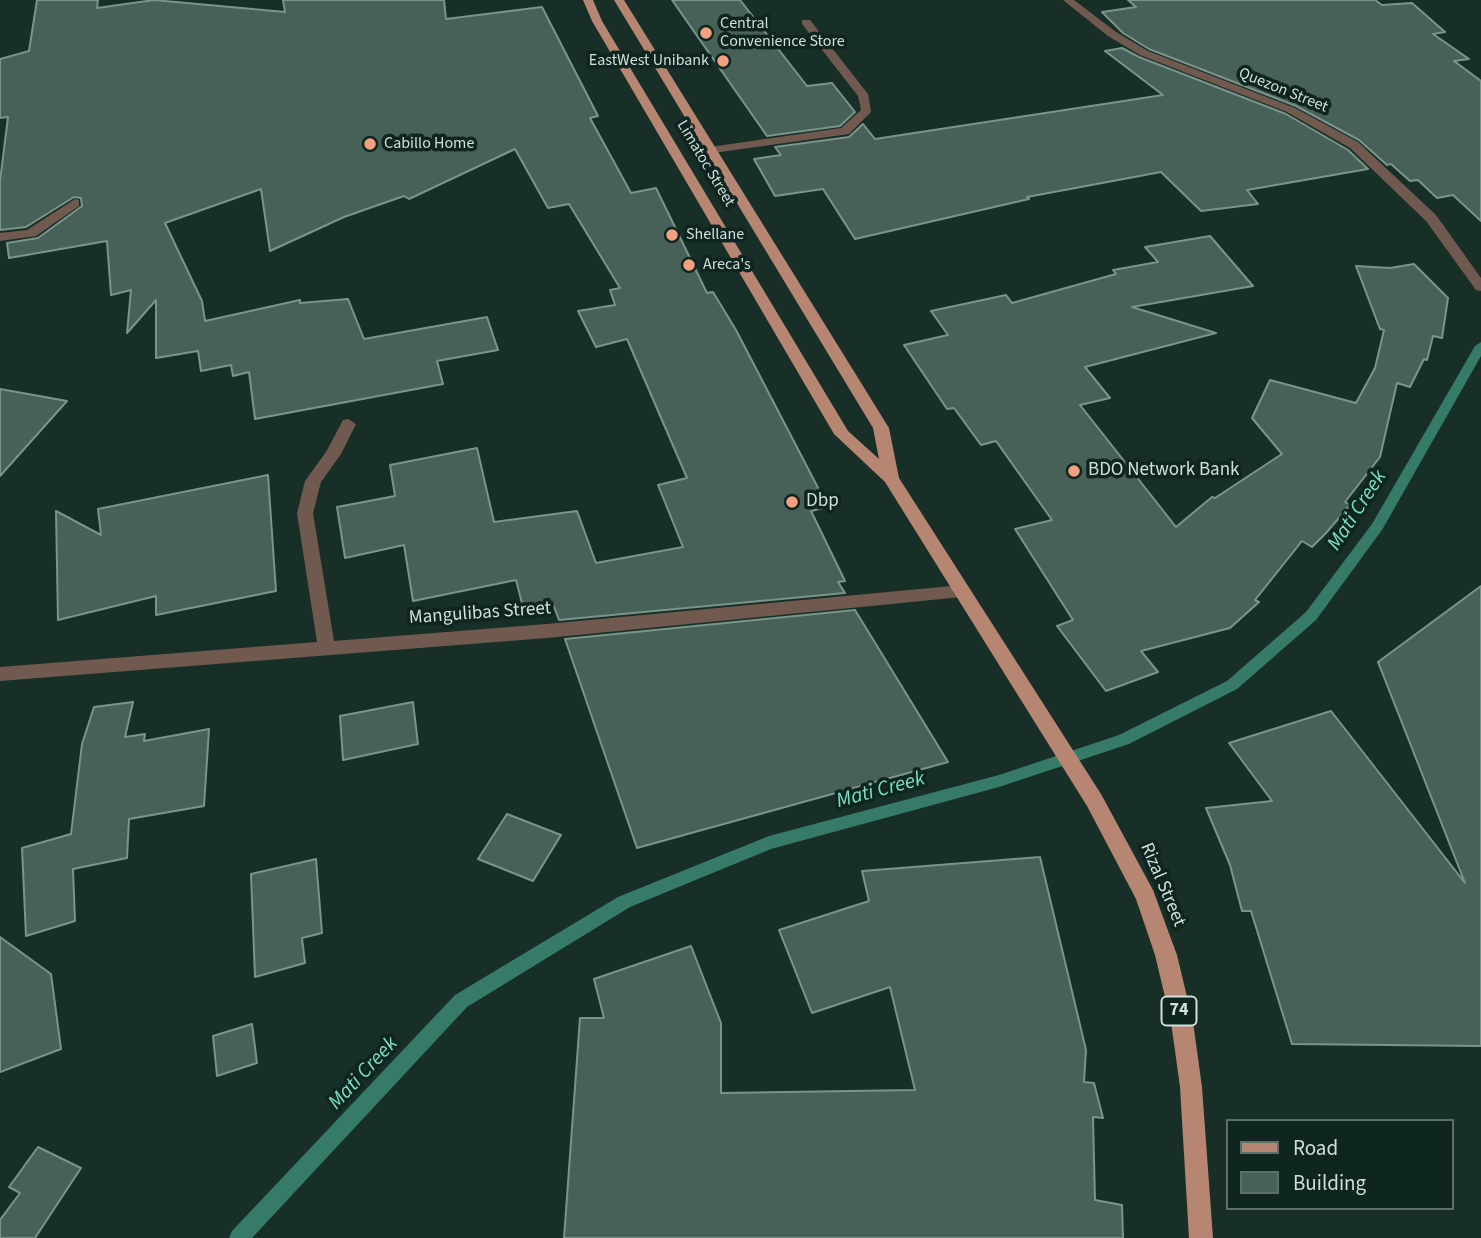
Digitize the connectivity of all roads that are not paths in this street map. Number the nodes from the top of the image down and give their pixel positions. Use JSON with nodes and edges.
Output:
{"nodes":[{"id":1,"x":589,"y":0,"type":"edge"},
{"id":2,"x":619,"y":0,"type":"edge"},
{"id":3,"x":1068,"y":0,"type":"edge"},
{"id":4,"x":806,"y":22,"type":"dead end"},
{"id":5,"x":701,"y":159,"type":"junction"},
{"id":6,"x":75,"y":203,"type":"dead end"},
{"id":7,"x":0,"y":237,"type":"edge"},
{"id":8,"x":1481,"y":287,"type":"edge"},
{"id":9,"x":348,"y":424,"type":"dead end"},
{"id":10,"x":891,"y":478,"type":"junction"},
{"id":11,"x":962,"y":591,"type":"junction"},
{"id":12,"x":326,"y":646,"type":"junction"},
{"id":13,"x":0,"y":674,"type":"edge"},
{"id":14,"x":1201,"y":1238,"type":"edge"}],
"edges":[{"from":1,"to":5,"type":"main road","name":"Limatoc Street","number":"74"},
{"from":2,"to":5,"type":"main road","name":"Limatoc Street","number":"74"},
{"from":3,"to":8,"type":"street","name":"Quezon Street"},
{"from":4,"to":5,"type":"street"},
{"from":5,"to":10,"type":"main road","name":"Limatoc Street","number":"74"},
{"from":5,"to":10,"type":"main road","name":"Limatoc Street","number":"74"},
{"from":6,"to":7,"type":"street"},
{"from":9,"to":12,"type":"street"},
{"from":10,"to":11,"type":"main road","name":"Limatoc Street","number":"74"},
{"from":11,"to":12,"type":"street","name":"Mangulibas Street"},
{"from":11,"to":14,"type":"main road","name":"Rizal Street","number":"74"},
{"from":12,"to":13,"type":"street","name":"Mangulibas Street"}]}
